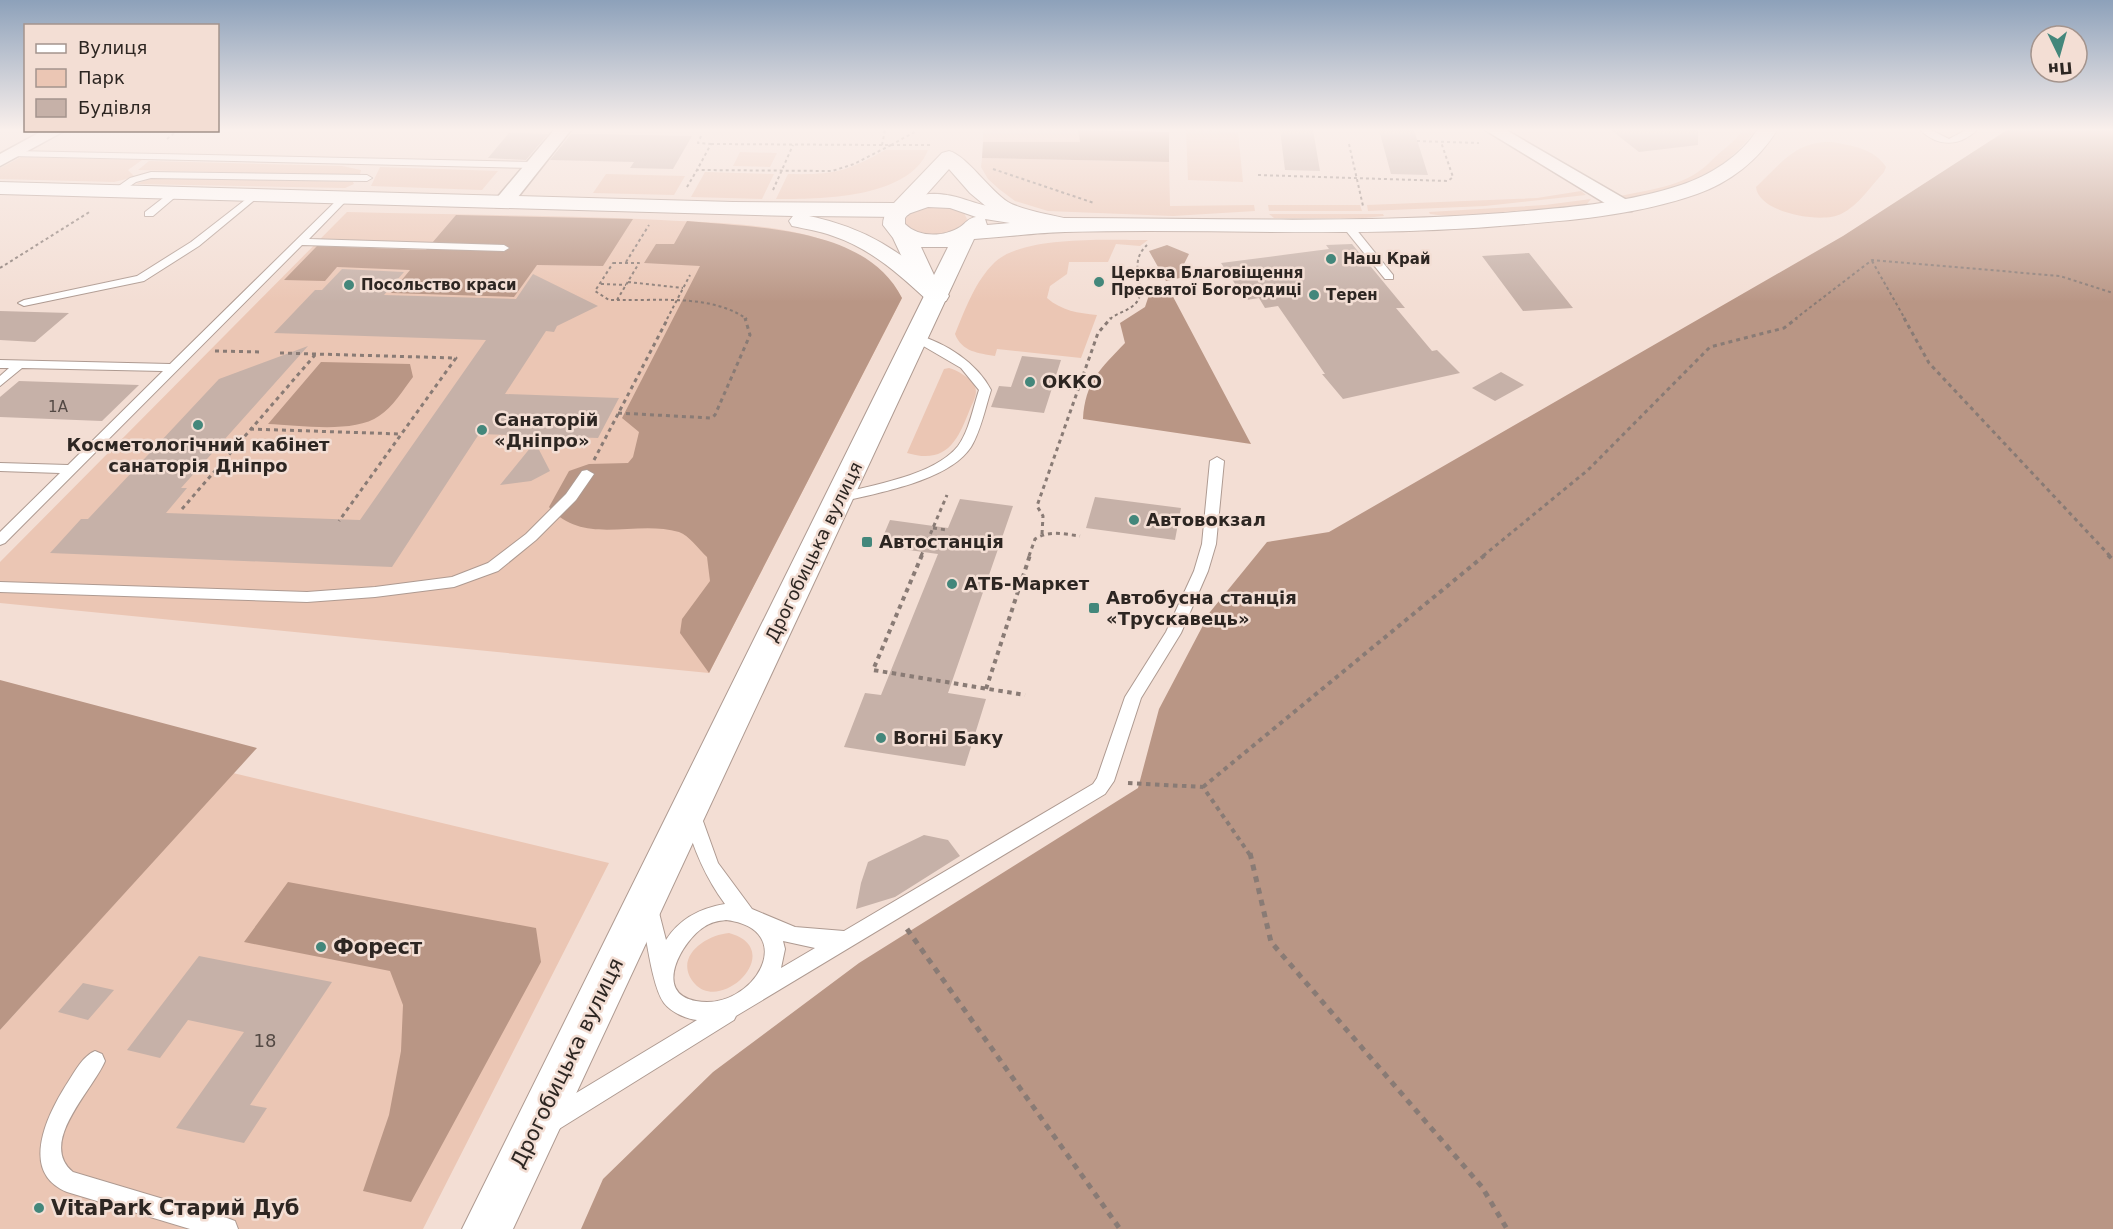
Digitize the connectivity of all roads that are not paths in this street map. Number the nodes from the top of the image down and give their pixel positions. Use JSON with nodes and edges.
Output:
{"nodes":[{"id":1,"x":122,"y":187,"type":"edge"},
{"id":2,"x":359,"y":187,"type":"edge"},
{"id":3,"x":516,"y":187,"type":"edge"},
{"id":4,"x":899,"y":187,"type":"edge"},
{"id":5,"x":921,"y":187,"type":"edge"},
{"id":6,"x":961,"y":187,"type":"edge"},
{"id":7,"x":977,"y":187,"type":"edge"},
{"id":8,"x":1588,"y":187,"type":"edge"},
{"id":9,"x":1693,"y":187,"type":"edge"},
{"id":10,"x":0,"y":188,"type":"edge"},
{"id":11,"x":115,"y":192,"type":"junction"},
{"id":12,"x":174,"y":193,"type":"junction"},
{"id":13,"x":254,"y":196,"type":"junction"},
{"id":14,"x":350,"y":198,"type":"junction"},
{"id":15,"x":503,"y":203,"type":"junction"},
{"id":16,"x":968,"y":206,"type":"junction"},
{"id":17,"x":1626,"y":207,"type":"junction"},
{"id":18,"x":733,"y":209,"type":"junction"},
{"id":19,"x":150,"y":214,"type":"dead end"},
{"id":20,"x":901,"y":221,"type":"junction"},
{"id":21,"x":1063,"y":225,"type":"junction"},
{"id":22,"x":1347,"y":225,"type":"junction"},
{"id":23,"x":966,"y":233,"type":"junction"},
{"id":24,"x":300,"y":242,"type":"junction"},
{"id":25,"x":504,"y":248,"type":"dead end"},
{"id":26,"x":1389,"y":277,"type":"dead end"},
{"id":27,"x":937,"y":296,"type":"junction"},
{"id":28,"x":24,"y":303,"type":"dead end"},
{"id":29,"x":917,"y":338,"type":"junction"},
{"id":30,"x":0,"y":364,"type":"edge"},
{"id":31,"x":20,"y":364,"type":"junction"},
{"id":32,"x":173,"y":368,"type":"junction"},
{"id":33,"x":0,"y":382,"type":"edge"},
{"id":34,"x":1217,"y":461,"type":"dead end"},
{"id":35,"x":0,"y":467,"type":"edge"},
{"id":36,"x":71,"y":470,"type":"junction"},
{"id":37,"x":586,"y":474,"type":"road end"},
{"id":38,"x":840,"y":498,"type":"junction"},
{"id":39,"x":0,"y":540,"type":"edge"},
{"id":40,"x":0,"y":587,"type":"edge"},
{"id":41,"x":691,"y":807,"type":"junction"},
{"id":42,"x":647,"y":897,"type":"junction"},
{"id":43,"x":752,"y":917,"type":"junction"},
{"id":44,"x":846,"y":940,"type":"junction"},
{"id":45,"x":663,"y":968,"type":"junction"},
{"id":46,"x":746,"y":1001,"type":"junction"},
{"id":47,"x":95,"y":1061,"type":"dead end"},
{"id":48,"x":534,"y":1132,"type":"junction"},
{"id":49,"x":226,"y":1229,"type":"edge"},
{"id":50,"x":487,"y":1229,"type":"edge"}],
"edges":[{"from":1,"to":11,"type":"lane"},
{"from":2,"to":14,"type":"lane"},
{"from":3,"to":15,"type":"street"},
{"from":4,"to":18,"type":"main road"},
{"from":5,"to":20,"type":"main road"},
{"from":6,"to":16,"type":"main road"},
{"from":7,"to":21,"type":"main road"},
{"from":8,"to":17,"type":"street"},
{"from":9,"to":17,"type":"main road"},
{"from":10,"to":11,"type":"main road"},
{"from":11,"to":12,"type":"main road"},
{"from":12,"to":13,"type":"main road"},
{"from":12,"to":19,"type":"lane"},
{"from":13,"to":14,"type":"main road"},
{"from":13,"to":28,"type":"lane"},
{"from":14,"to":15,"type":"main road"},
{"from":14,"to":24,"type":"lane"},
{"from":15,"to":18,"type":"main road"},
{"from":16,"to":20,"type":"main road"},
{"from":16,"to":21,"type":"main road"},
{"from":16,"to":23,"type":"main road","name":"Дрогобицька вулиця"},
{"from":17,"to":22,"type":"main road"},
{"from":18,"to":20,"type":"main road"},
{"from":18,"to":27,"type":"main road"},
{"from":20,"to":23,"type":"main road"},
{"from":20,"to":27,"type":"main road"},
{"from":21,"to":22,"type":"main road"},
{"from":21,"to":23,"type":"main road"},
{"from":21,"to":27,"type":"main road"},
{"from":22,"to":26,"type":"lane"},
{"from":23,"to":27,"type":"main road","name":"Дрогобицька вулиця"},
{"from":24,"to":25,"type":"lane"},
{"from":24,"to":32,"type":"lane"},
{"from":27,"to":29,"type":"main road","name":"Дрогобицька вулиця"},
{"from":29,"to":38,"type":"main road","name":"Дрогобицька вулиця"},
{"from":29,"to":38,"type":"lane"},
{"from":30,"to":31,"type":"lane"},
{"from":31,"to":32,"type":"lane"},
{"from":31,"to":33,"type":"lane"},
{"from":32,"to":36,"type":"lane"},
{"from":34,"to":44,"type":"lane"},
{"from":35,"to":36,"type":"lane"},
{"from":36,"to":39,"type":"lane"},
{"from":37,"to":40,"type":"lane"},
{"from":38,"to":41,"type":"main road","name":"Дрогобицька вулиця"},
{"from":41,"to":42,"type":"main road","name":"Дрогобицька вулиця"},
{"from":41,"to":43,"type":"lane"},
{"from":42,"to":45,"type":"lane"},
{"from":42,"to":48,"type":"main road","name":"Дрогобицька вулиця"},
{"from":43,"to":44,"type":"lane"},
{"from":43,"to":45,"type":"lane"},
{"from":43,"to":46,"type":"lane"},
{"from":44,"to":46,"type":"lane"},
{"from":45,"to":46,"type":"lane"},
{"from":46,"to":48,"type":"lane"},
{"from":47,"to":49,"type":"lane"},
{"from":48,"to":50,"type":"main road","name":"Дрогобицька вулиця"}]}
